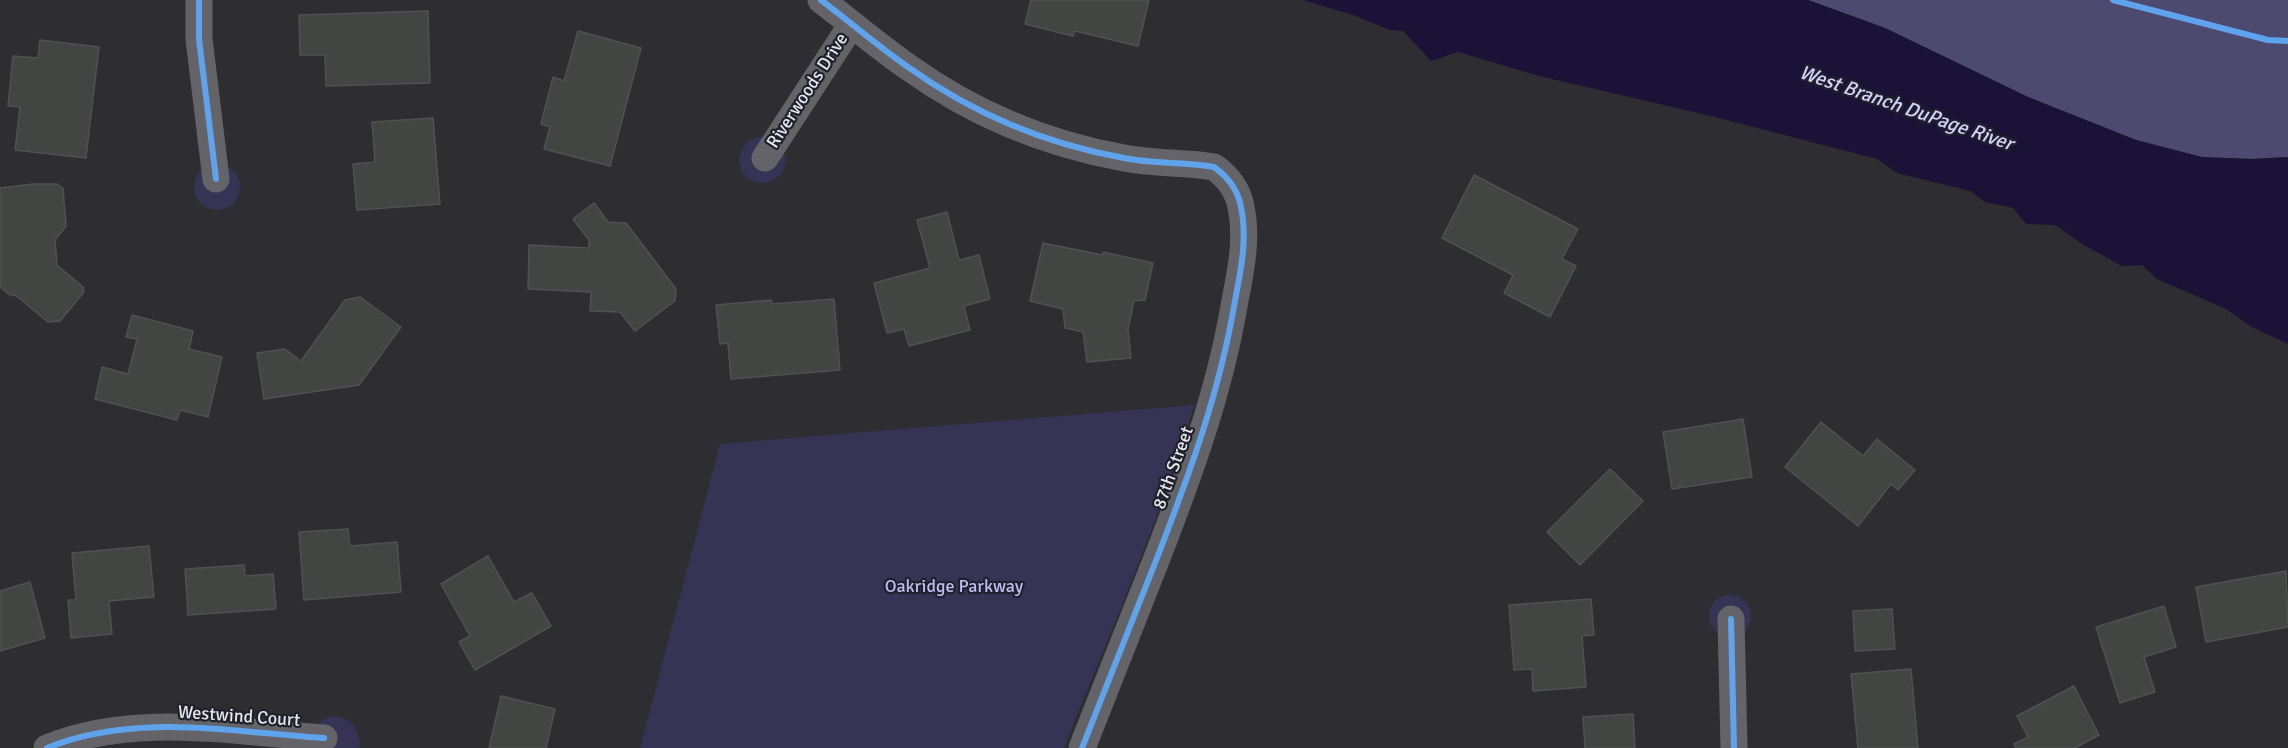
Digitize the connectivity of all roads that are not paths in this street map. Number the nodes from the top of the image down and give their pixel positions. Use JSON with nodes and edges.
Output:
{"nodes":[{"id":1,"x":198,"y":0,"type":"edge"},
{"id":2,"x":821,"y":0,"type":"edge"},
{"id":3,"x":852,"y":24,"type":"junction"},
{"id":4,"x":765,"y":159,"type":"dead end"},
{"id":5,"x":216,"y":179,"type":"dead end"},
{"id":6,"x":1234,"y":186,"type":"joint"},
{"id":7,"x":1731,"y":619,"type":"dead end"},
{"id":8,"x":324,"y":738,"type":"dead end"},
{"id":9,"x":47,"y":748,"type":"edge"},
{"id":10,"x":1082,"y":748,"type":"edge"},
{"id":11,"x":1734,"y":748,"type":"edge"}],
"edges":[{"from":1,"to":5,"type":"street"},
{"from":2,"to":3,"type":"street","name":"Riverwoods Drive"},
{"from":3,"to":4,"type":"street","name":"Riverwoods Drive"},
{"from":3,"to":6,"type":"street","name":"Riverwoods Drive"},
{"from":6,"to":10,"type":"street","name":"87th Street"},
{"from":7,"to":11,"type":"street"},
{"from":8,"to":9,"type":"street","name":"Westwind Court"}]}
